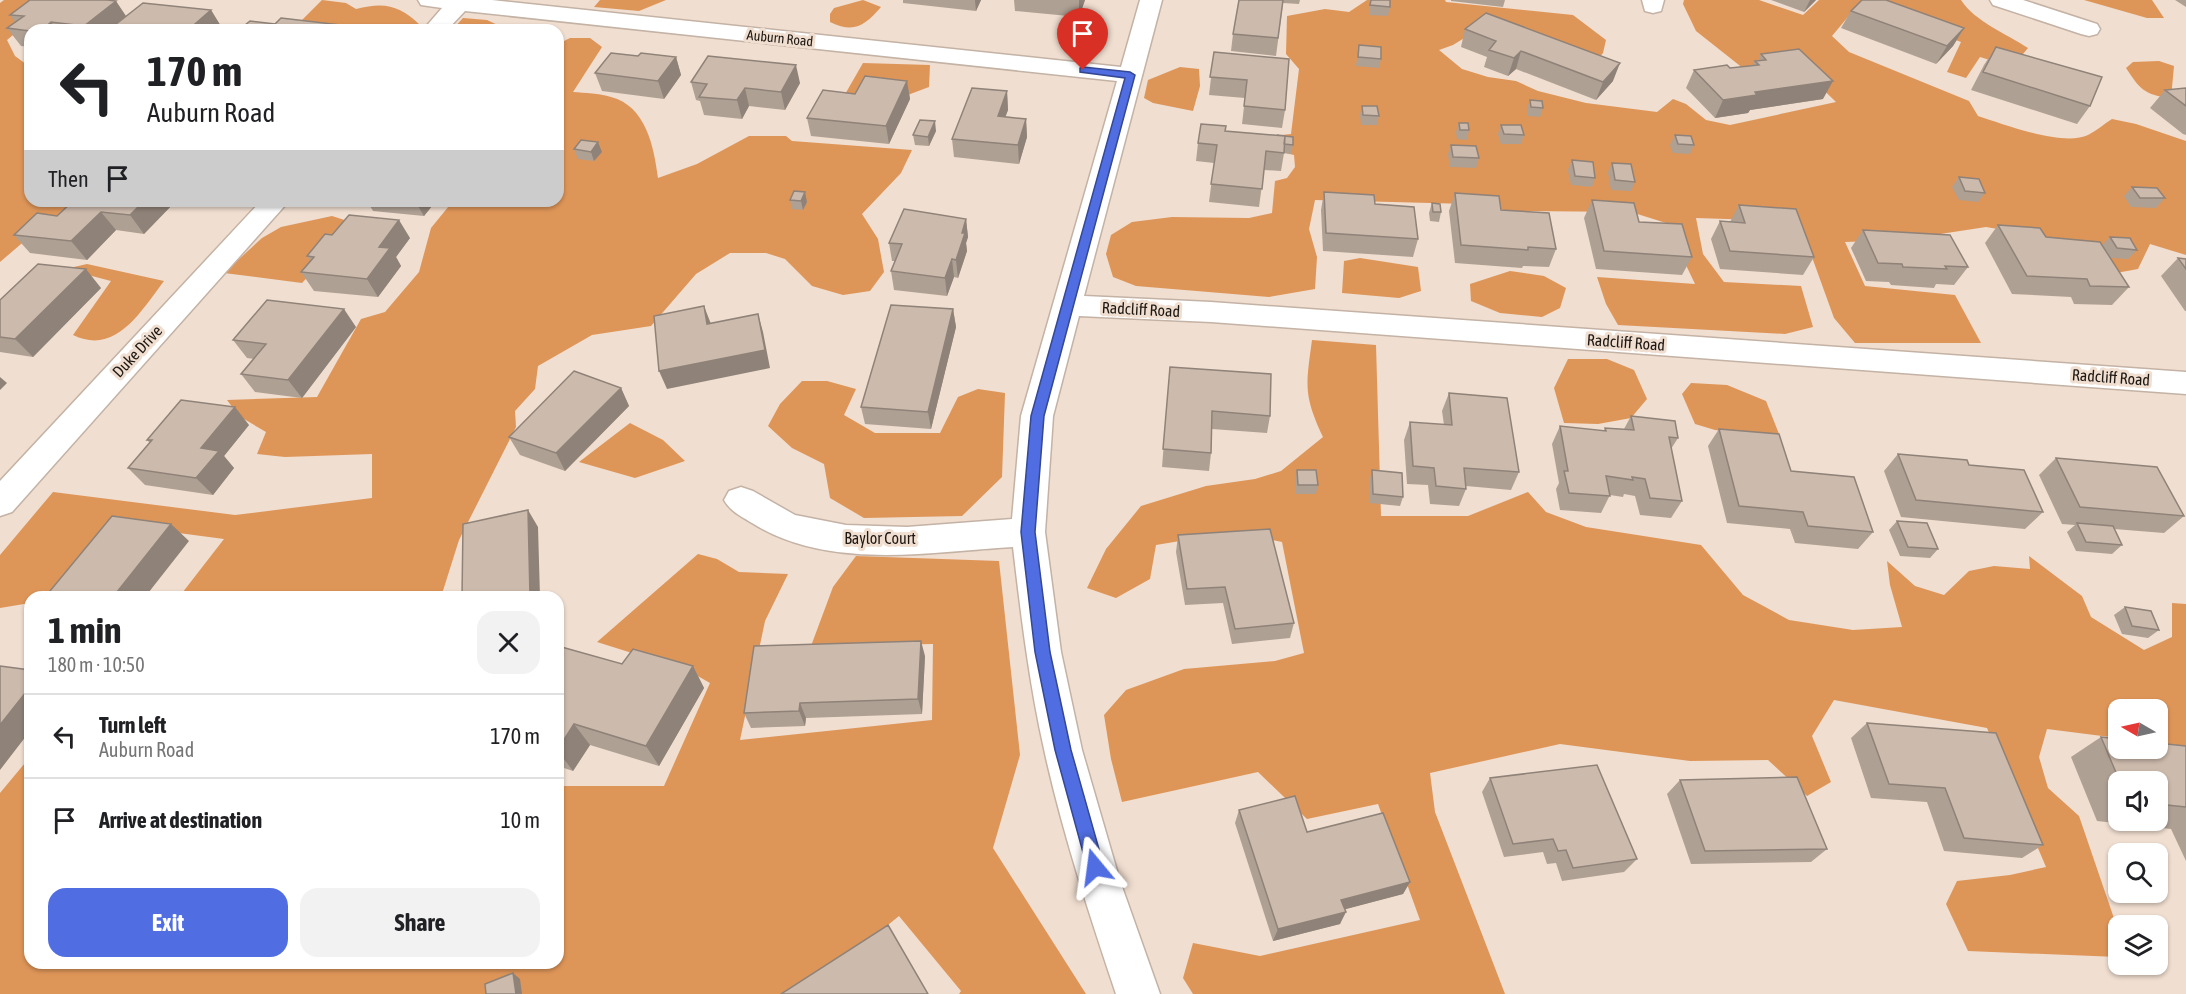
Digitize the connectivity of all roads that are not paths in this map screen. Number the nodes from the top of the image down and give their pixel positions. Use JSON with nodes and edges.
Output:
{"nodes":[{"id":1,"x":429,"y":0,"type":"edge"},
{"id":2,"x":1150,"y":0,"type":"edge"},
{"id":3,"x":2001,"y":0,"type":"edge"},
{"id":4,"x":460,"y":3,"type":"junction"},
{"id":5,"x":440,"y":24,"type":"edge"},
{"id":6,"x":2089,"y":29,"type":"dead end"},
{"id":7,"x":1130,"y":75,"type":"junction"},
{"id":8,"x":271,"y":207,"type":"edge"},
{"id":9,"x":1066,"y":305,"type":"junction"},
{"id":10,"x":2186,"y":382,"type":"edge"},
{"id":11,"x":741,"y":500,"type":"dead end"},
{"id":12,"x":0,"y":503,"type":"edge"},
{"id":13,"x":1028,"y":532,"type":"junction"},
{"id":14,"x":1138,"y":994,"type":"edge"}],
"edges":[{"from":1,"to":4,"type":"street","name":"Auburn Road"},
{"from":2,"to":7,"type":"street"},
{"from":3,"to":6,"type":"street"},
{"from":4,"to":5,"type":"street"},
{"from":4,"to":7,"type":"street","name":"Auburn Road"},
{"from":7,"to":9,"type":"street"},
{"from":8,"to":12,"type":"street","name":"Duke Drive"},
{"from":9,"to":10,"type":"street","name":"Radcliff Road"},
{"from":9,"to":13,"type":"street"},
{"from":11,"to":13,"type":"street","name":"Baylor Court"},
{"from":13,"to":14,"type":"street"}]}
